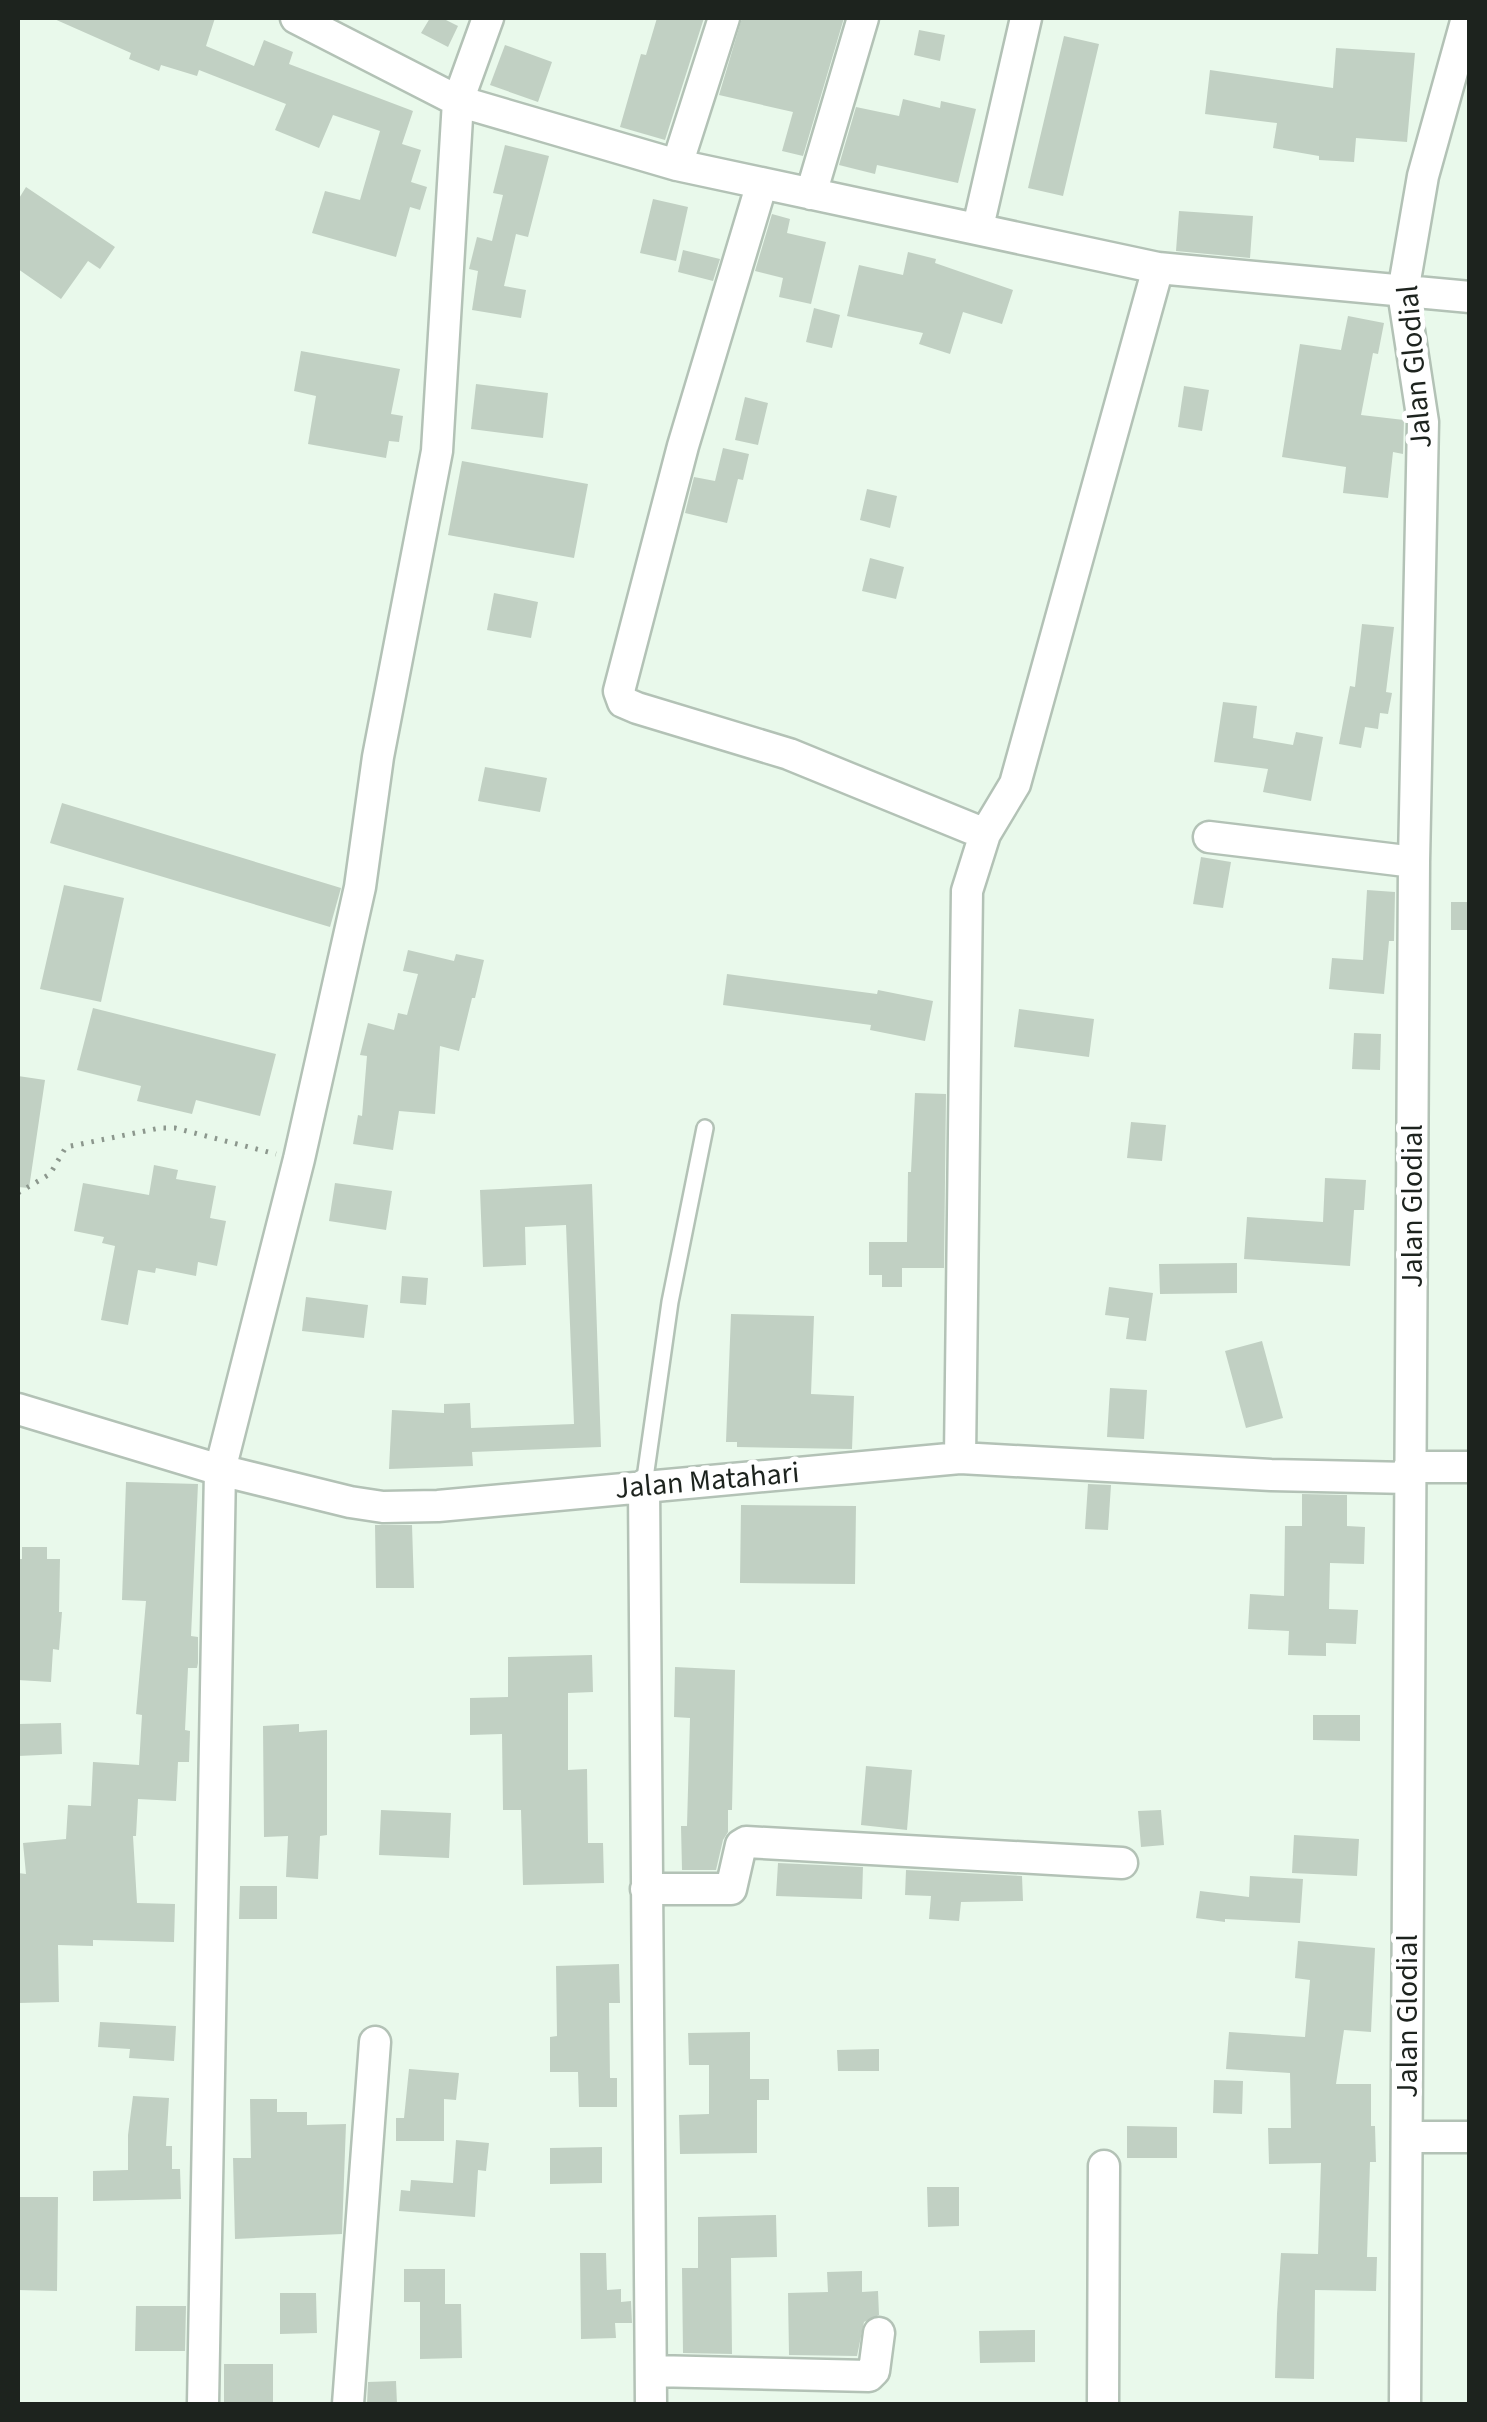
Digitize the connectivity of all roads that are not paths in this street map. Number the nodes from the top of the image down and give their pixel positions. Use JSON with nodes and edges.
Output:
{"nodes":[{"id":1,"x":296,"y":18,"type":"edge"},
{"id":2,"x":488,"y":18,"type":"edge"},
{"id":3,"x":724,"y":18,"type":"edge"},
{"id":4,"x":863,"y":18,"type":"edge"},
{"id":5,"x":1026,"y":18,"type":"edge"},
{"id":6,"x":1467,"y":18,"type":"edge"},
{"id":7,"x":458,"y":101,"type":"junction"},
{"id":8,"x":677,"y":165,"type":"junction"},
{"id":9,"x":762,"y":184,"type":"junction"},
{"id":10,"x":811,"y":194,"type":"junction"},
{"id":11,"x":978,"y":227,"type":"junction"},
{"id":12,"x":1158,"y":268,"type":"junction"},
{"id":13,"x":1402,"y":292,"type":"junction"},
{"id":14,"x":1470,"y":297,"type":"edge"},
{"id":15,"x":985,"y":834,"type":"junction"},
{"id":16,"x":1209,"y":837,"type":"dead end"},
{"id":17,"x":1414,"y":862,"type":"junction"},
{"id":18,"x":706,"y":1128,"type":"dead end"},
{"id":19,"x":18,"y":1409,"type":"edge"},
{"id":20,"x":960,"y":1458,"type":"junction"},
{"id":21,"x":1470,"y":1467,"type":"edge"},
{"id":22,"x":220,"y":1470,"type":"junction"},
{"id":23,"x":1409,"y":1473,"type":"junction"},
{"id":24,"x":644,"y":1485,"type":"junction"},
{"id":25,"x":1122,"y":1864,"type":"dead end"},
{"id":26,"x":646,"y":1889,"type":"junction"},
{"id":27,"x":375,"y":2042,"type":"dead end"},
{"id":28,"x":1470,"y":2137,"type":"edge"},
{"id":29,"x":1407,"y":2138,"type":"junction"},
{"id":30,"x":1104,"y":2166,"type":"dead end"},
{"id":31,"x":879,"y":2333,"type":"dead end"},
{"id":32,"x":651,"y":2371,"type":"junction"},
{"id":33,"x":204,"y":2404,"type":"edge"},
{"id":34,"x":348,"y":2404,"type":"edge"},
{"id":35,"x":651,"y":2404,"type":"edge"},
{"id":36,"x":1103,"y":2404,"type":"edge"},
{"id":37,"x":1405,"y":2404,"type":"edge"}],
"edges":[{"from":1,"to":7,"type":"street"},
{"from":2,"to":7,"type":"street"},
{"from":3,"to":8,"type":"street"},
{"from":4,"to":10,"type":"street"},
{"from":5,"to":11,"type":"street"},
{"from":6,"to":13,"type":"street","name":"Jalan Glodial"},
{"from":7,"to":8,"type":"street"},
{"from":7,"to":22,"type":"street"},
{"from":8,"to":9,"type":"street"},
{"from":9,"to":10,"type":"street"},
{"from":9,"to":15,"type":"street"},
{"from":10,"to":11,"type":"street"},
{"from":11,"to":12,"type":"street"},
{"from":12,"to":13,"type":"street"},
{"from":12,"to":15,"type":"street"},
{"from":13,"to":14,"type":"street"},
{"from":13,"to":17,"type":"street","name":"Jalan Glodial"},
{"from":15,"to":20,"type":"street"},
{"from":16,"to":17,"type":"street"},
{"from":17,"to":23,"type":"street","name":"Jalan Glodial"},
{"from":18,"to":24,"type":"lane"},
{"from":19,"to":22,"type":"street","name":"Jalan Matahari"},
{"from":20,"to":23,"type":"street","name":"Jalan Matahari"},
{"from":20,"to":24,"type":"street","name":"Jalan Matahari"},
{"from":21,"to":23,"type":"street","name":"Jalan Matahari"},
{"from":22,"to":24,"type":"street","name":"Jalan Matahari"},
{"from":22,"to":33,"type":"street"},
{"from":23,"to":29,"type":"street","name":"Jalan Glodial"},
{"from":24,"to":26,"type":"street"},
{"from":25,"to":26,"type":"street"},
{"from":26,"to":32,"type":"street"},
{"from":27,"to":34,"type":"street"},
{"from":28,"to":29,"type":"street"},
{"from":29,"to":37,"type":"street","name":"Jalan Glodial"},
{"from":30,"to":36,"type":"street"},
{"from":31,"to":32,"type":"street"},
{"from":32,"to":35,"type":"street"}]}
